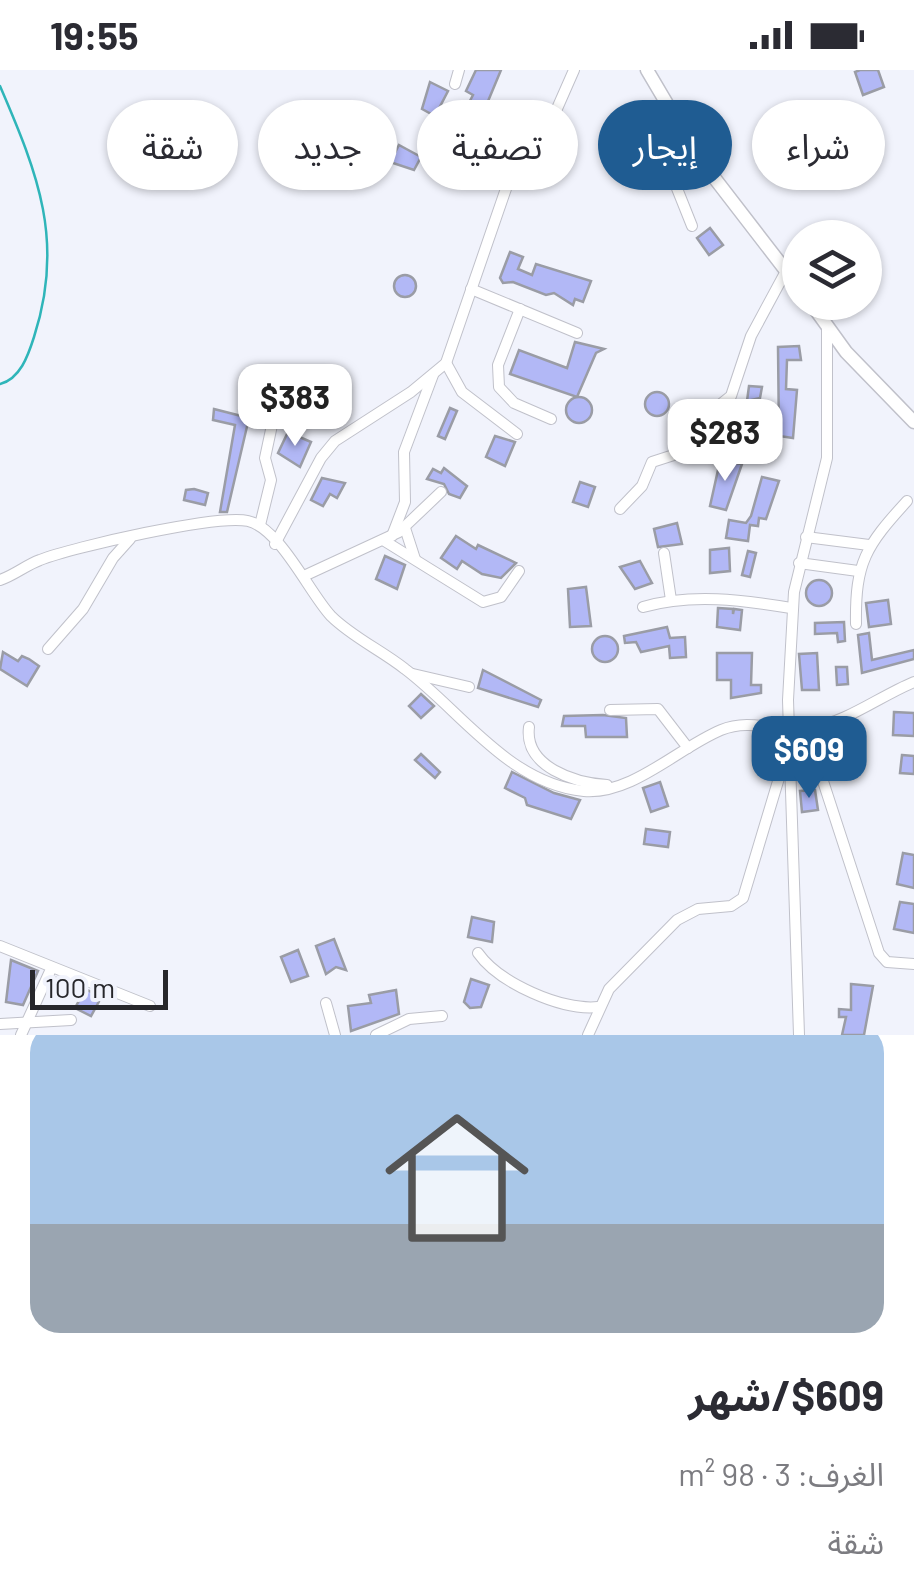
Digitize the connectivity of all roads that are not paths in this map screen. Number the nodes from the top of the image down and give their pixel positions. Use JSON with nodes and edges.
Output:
{"nodes":[{"id":1,"x":459,"y":70,"type":"edge"},
{"id":2,"x":574,"y":70,"type":"edge"},
{"id":3,"x":647,"y":70,"type":"edge"},
{"id":4,"x":455,"y":84,"type":"dead end"},
{"id":5,"x":664,"y":100,"type":"edge"},
{"id":6,"x":678,"y":190,"type":"edge"},
{"id":7,"x":725,"y":190,"type":"edge"},
{"id":8,"x":692,"y":226,"type":"dead end"},
{"id":9,"x":782,"y":265,"type":"edge"},
{"id":10,"x":782,"y":278,"type":"edge"},
{"id":11,"x":470,"y":288,"type":"junction"},
{"id":12,"x":520,"y":309,"type":"junction"},
{"id":13,"x":822,"y":320,"type":"edge"},
{"id":14,"x":827,"y":328,"type":"junction"},
{"id":15,"x":577,"y":333,"type":"dead end"},
{"id":16,"x":446,"y":363,"type":"junction"},
{"id":17,"x":433,"y":374,"type":"junction"},
{"id":18,"x":551,"y":419,"type":"dead end"},
{"id":19,"x":914,"y":422,"type":"edge"},
{"id":20,"x":272,"y":425,"type":"dead end"},
{"id":21,"x":517,"y":434,"type":"dead end"},
{"id":22,"x":441,"y":492,"type":"dead end"},
{"id":23,"x":406,"y":498,"type":"junction"},
{"id":24,"x":907,"y":501,"type":"dead end"},
{"id":25,"x":620,"y":509,"type":"dead end"},
{"id":26,"x":428,"y":510,"type":"junction"},
{"id":27,"x":260,"y":526,"type":"junction"},
{"id":28,"x":405,"y":528,"type":"junction"},
{"id":29,"x":135,"y":536,"type":"junction"},
{"id":30,"x":806,"y":537,"type":"junction"},
{"id":31,"x":388,"y":538,"type":"junction"},
{"id":32,"x":275,"y":544,"type":"junction"},
{"id":33,"x":869,"y":546,"type":"junction"},
{"id":34,"x":664,"y":553,"type":"dead end"},
{"id":35,"x":415,"y":560,"type":"junction"},
{"id":36,"x":799,"y":564,"type":"junction"},
{"id":37,"x":519,"y":570,"type":"dead end"},
{"id":38,"x":858,"y":571,"type":"junction"},
{"id":39,"x":306,"y":575,"type":"junction"},
{"id":40,"x":0,"y":580,"type":"edge"},
{"id":41,"x":672,"y":600,"type":"junction"},
{"id":42,"x":643,"y":606,"type":"dead end"},
{"id":43,"x":792,"y":608,"type":"junction"},
{"id":44,"x":856,"y":624,"type":"dead end"},
{"id":45,"x":48,"y":649,"type":"dead end"},
{"id":46,"x":412,"y":674,"type":"junction"},
{"id":47,"x":914,"y":682,"type":"edge"},
{"id":48,"x":469,"y":687,"type":"dead end"},
{"id":49,"x":610,"y":710,"type":"dead end"},
{"id":50,"x":529,"y":727,"type":"dead end"},
{"id":51,"x":790,"y":729,"type":"junction"},
{"id":52,"x":806,"y":729,"type":"junction"},
{"id":53,"x":791,"y":742,"type":"junction"},
{"id":54,"x":688,"y":748,"type":"junction"},
{"id":55,"x":618,"y":786,"type":"junction"},
{"id":56,"x":0,"y":946,"type":"edge"},
{"id":57,"x":478,"y":953,"type":"dead end"},
{"id":58,"x":914,"y":964,"type":"edge"},
{"id":59,"x":51,"y":969,"type":"junction"},
{"id":60,"x":326,"y":1003,"type":"dead end"},
{"id":61,"x":150,"y":1006,"type":"dead end"},
{"id":62,"x":596,"y":1012,"type":"junction"},
{"id":63,"x":442,"y":1016,"type":"dead end"},
{"id":64,"x":72,"y":1020,"type":"dead end"},
{"id":65,"x":0,"y":1024,"type":"edge"},
{"id":66,"x":24,"y":1029,"type":"edge"},
{"id":67,"x":335,"y":1035,"type":"edge"},
{"id":68,"x":376,"y":1035,"type":"edge"},
{"id":69,"x":584,"y":1035,"type":"edge"},
{"id":70,"x":799,"y":1035,"type":"edge"}],
"edges":[{"from":1,"to":4,"type":"street"},
{"from":2,"to":11,"type":"street"},
{"from":3,"to":5,"type":"street"},
{"from":6,"to":8,"type":"street"},
{"from":7,"to":9,"type":"street"},
{"from":10,"to":25,"type":"street"},
{"from":11,"to":12,"type":"street"},
{"from":11,"to":16,"type":"street"},
{"from":12,"to":15,"type":"street"},
{"from":12,"to":18,"type":"street"},
{"from":13,"to":14,"type":"street"},
{"from":14,"to":19,"type":"street"},
{"from":14,"to":30,"type":"street"},
{"from":16,"to":17,"type":"street"},
{"from":16,"to":21,"type":"street"},
{"from":17,"to":23,"type":"street"},
{"from":17,"to":32,"type":"street"},
{"from":20,"to":27,"type":"street"},
{"from":22,"to":26,"type":"street"},
{"from":23,"to":26,"type":"street"},
{"from":23,"to":31,"type":"street"},
{"from":24,"to":33,"type":"street"},
{"from":26,"to":28,"type":"street"},
{"from":27,"to":29,"type":"street"},
{"from":27,"to":32,"type":"street"},
{"from":28,"to":31,"type":"street"},
{"from":28,"to":35,"type":"street"},
{"from":29,"to":40,"type":"street"},
{"from":29,"to":45,"type":"street"},
{"from":30,"to":33,"type":"street"},
{"from":30,"to":36,"type":"street"},
{"from":31,"to":35,"type":"street"},
{"from":31,"to":39,"type":"street"},
{"from":32,"to":39,"type":"street"},
{"from":33,"to":38,"type":"street"},
{"from":34,"to":41,"type":"street"},
{"from":35,"to":37,"type":"street"},
{"from":36,"to":38,"type":"street"},
{"from":36,"to":43,"type":"street"},
{"from":38,"to":44,"type":"street"},
{"from":39,"to":46,"type":"street"},
{"from":41,"to":42,"type":"street"},
{"from":41,"to":43,"type":"street"},
{"from":43,"to":51,"type":"street"},
{"from":46,"to":48,"type":"street"},
{"from":46,"to":55,"type":"street"},
{"from":47,"to":52,"type":"street"},
{"from":49,"to":54,"type":"street"},
{"from":50,"to":55,"type":"street"},
{"from":51,"to":52,"type":"street"},
{"from":51,"to":53,"type":"street"},
{"from":51,"to":54,"type":"street"},
{"from":52,"to":58,"type":"street"},
{"from":53,"to":62,"type":"street"},
{"from":53,"to":70,"type":"street"},
{"from":54,"to":55,"type":"street"},
{"from":56,"to":59,"type":"street"},
{"from":57,"to":62,"type":"street"},
{"from":59,"to":61,"type":"street"},
{"from":59,"to":66,"type":"street"},
{"from":60,"to":67,"type":"street"},
{"from":62,"to":69,"type":"street"},
{"from":63,"to":68,"type":"street"},
{"from":64,"to":66,"type":"street"},
{"from":65,"to":66,"type":"street"}]}
